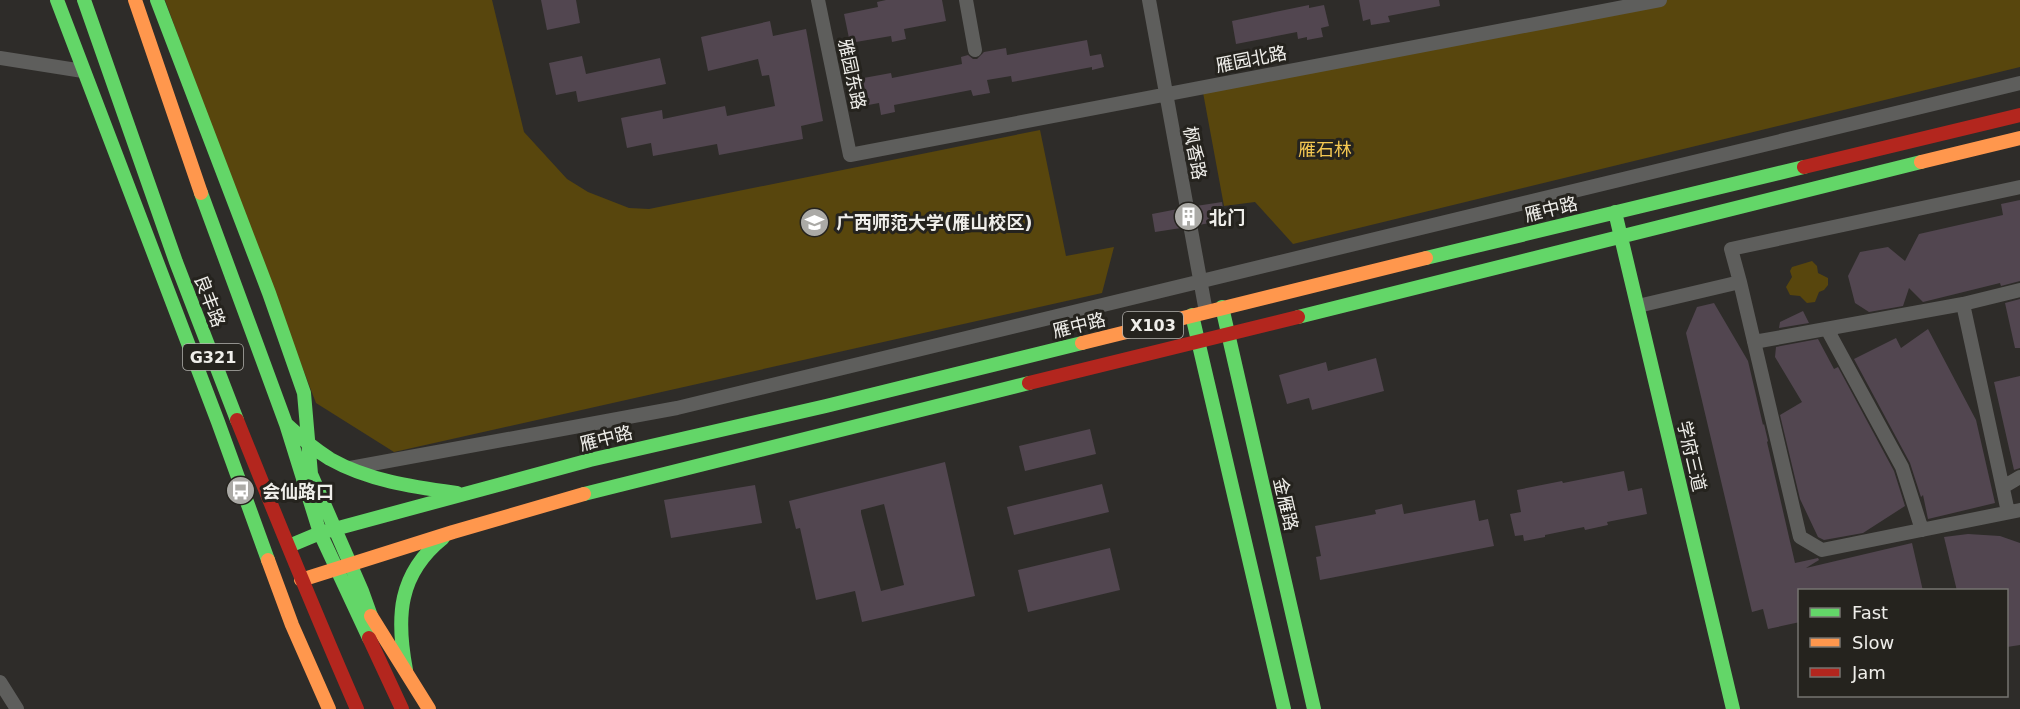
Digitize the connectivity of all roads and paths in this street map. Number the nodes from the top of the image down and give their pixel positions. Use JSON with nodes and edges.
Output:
{"nodes":[{"id":1,"x":57,"y":0,"type":"edge"},
{"id":2,"x":84,"y":0,"type":"edge"},
{"id":3,"x":135,"y":0,"type":"edge"},
{"id":4,"x":157,"y":0,"type":"edge"},
{"id":5,"x":818,"y":0,"type":"edge"},
{"id":6,"x":966,"y":0,"type":"edge"},
{"id":7,"x":1149,"y":0,"type":"edge"},
{"id":8,"x":1660,"y":0,"type":"edge"},
{"id":9,"x":975,"y":50,"type":"dead end"},
{"id":10,"x":0,"y":58,"type":"edge"},
{"id":11,"x":83,"y":70,"type":"junction"},
{"id":12,"x":2020,"y":83,"type":"edge"},
{"id":13,"x":1165,"y":94,"type":"junction"},
{"id":14,"x":2020,"y":115,"type":"edge"},
{"id":15,"x":2020,"y":138,"type":"edge"},
{"id":16,"x":850,"y":155,"type":"joint"},
{"id":17,"x":2020,"y":187,"type":"edge"},
{"id":18,"x":1615,"y":212,"type":"junction"},
{"id":19,"x":1621,"y":237,"type":"junction"},
{"id":20,"x":1201,"y":282,"type":"junction"},
{"id":21,"x":1740,"y":282,"type":"junction"},
{"id":22,"x":2020,"y":290,"type":"edge"},
{"id":23,"x":1963,"y":304,"type":"junction"},
{"id":24,"x":1638,"y":306,"type":"junction"},
{"id":25,"x":1222,"y":308,"type":"junction"},
{"id":26,"x":1206,"y":312,"type":"junction"},
{"id":27,"x":1192,"y":315,"type":"junction"},
{"id":28,"x":1827,"y":329,"type":"junction"},
{"id":29,"x":1228,"y":335,"type":"junction"},
{"id":30,"x":1199,"y":342,"type":"junction"},
{"id":31,"x":1754,"y":342,"type":"junction"},
{"id":32,"x":286,"y":424,"type":"junction"},
{"id":33,"x":308,"y":443,"type":"junction"},
{"id":34,"x":349,"y":468,"type":"junction"},
{"id":35,"x":2020,"y":477,"type":"edge"},
{"id":36,"x":2003,"y":487,"type":"junction"},
{"id":37,"x":466,"y":495,"type":"junction"},
{"id":38,"x":2014,"y":511,"type":"edge"},
{"id":39,"x":335,"y":529,"type":"junction"},
{"id":40,"x":1922,"y":530,"type":"junction"},
{"id":41,"x":453,"y":532,"type":"junction"},
{"id":42,"x":320,"y":533,"type":"junction"},
{"id":43,"x":289,"y":546,"type":"junction"},
{"id":44,"x":351,"y":565,"type":"junction"},
{"id":45,"x":335,"y":570,"type":"junction"},
{"id":46,"x":300,"y":580,"type":"junction"},
{"id":47,"x":406,"y":670,"type":"junction"},
{"id":48,"x":0,"y":682,"type":"edge"},
{"id":49,"x":17,"y":709,"type":"edge"},
{"id":50,"x":329,"y":709,"type":"edge"},
{"id":51,"x":357,"y":709,"type":"edge"},
{"id":52,"x":402,"y":709,"type":"edge"},
{"id":53,"x":429,"y":709,"type":"edge"},
{"id":54,"x":1284,"y":709,"type":"edge"},
{"id":55,"x":1314,"y":709,"type":"edge"},
{"id":56,"x":1733,"y":709,"type":"edge"}],
"edges":[{"from":1,"to":11,"type":"main road"},
{"from":2,"to":43,"type":"main road","name":"良丰路","number":"G321"},
{"from":3,"to":32,"type":"main road","name":"良丰路","number":"G321"},
{"from":4,"to":33,"type":"main road"},
{"from":5,"to":16,"type":"street","name":"雅园东路"},
{"from":6,"to":9,"type":"street"},
{"from":7,"to":13,"type":"street","name":"枫香路"},
{"from":8,"to":13,"type":"street","name":"雁园北路"},
{"from":10,"to":11,"type":"street"},
{"from":11,"to":50,"type":"main road"},
{"from":12,"to":20,"type":"street"},
{"from":13,"to":16,"type":"street","name":"雁园北路"},
{"from":13,"to":20,"type":"street","name":"枫香路"},
{"from":14,"to":18,"type":"main road","name":"雁中路","number":"X103"},
{"from":15,"to":19,"type":"main road","number":"X103"},
{"from":17,"to":21,"type":"street"},
{"from":18,"to":19,"type":"main road","name":"学府三道"},
{"from":18,"to":25,"type":"main road","name":"雁中路","number":"X103"},
{"from":19,"to":24,"type":"main road","name":"学府三道"},
{"from":19,"to":29,"type":"main road","number":"X103"},
{"from":20,"to":26,"type":"street","name":"枫香路"},
{"from":20,"to":34,"type":"street"},
{"from":21,"to":24,"type":"street"},
{"from":21,"to":31,"type":"street"},
{"from":22,"to":23,"type":"street"},
{"from":23,"to":28,"type":"street"},
{"from":23,"to":36,"type":"street"},
{"from":24,"to":56,"type":"main road","name":"学府三道"},
{"from":25,"to":26,"type":"main road","name":"雁中路","number":"X103"},
{"from":25,"to":29,"type":"main road","name":"金雁路"},
{"from":26,"to":27,"type":"main road","name":"雁中路","number":"X103"},
{"from":27,"to":30,"type":"main road"},
{"from":27,"to":37,"type":"main road","name":"雁中路","number":"X103"},
{"from":28,"to":31,"type":"street"},
{"from":28,"to":40,"type":"street"},
{"from":29,"to":30,"type":"main road","number":"X103"},
{"from":29,"to":55,"type":"main road","name":"金雁路"},
{"from":30,"to":41,"type":"main road","number":"X103"},
{"from":30,"to":54,"type":"main road"},
{"from":31,"to":40,"type":"street"},
{"from":32,"to":33,"type":"main road"},
{"from":32,"to":42,"type":"main road","name":"良丰路","number":"G321"},
{"from":33,"to":34,"type":"main road"},
{"from":33,"to":39,"type":"main road"},
{"from":34,"to":37,"type":"main road"},
{"from":35,"to":36,"type":"street"},
{"from":36,"to":38,"type":"street"},
{"from":37,"to":39,"type":"main road","name":"雁中路","number":"X103"},
{"from":38,"to":40,"type":"street"},
{"from":39,"to":42,"type":"main road","name":"雁中路","number":"X103"},
{"from":39,"to":44,"type":"main road"},
{"from":41,"to":44,"type":"main road","number":"X103"},
{"from":41,"to":47,"type":"main road"},
{"from":42,"to":43,"type":"main road","name":"雁中路","number":"X103"},
{"from":42,"to":45,"type":"main road","name":"良丰路","number":"G321"},
{"from":43,"to":46,"type":"main road","name":"良丰路","number":"G321"},
{"from":44,"to":45,"type":"main road","number":"X103"},
{"from":44,"to":47,"type":"main road"},
{"from":45,"to":46,"type":"main road","number":"X103"},
{"from":45,"to":52,"type":"main road","name":"良丰路","number":"G321"},
{"from":46,"to":51,"type":"main road","name":"良丰路","number":"G321"},
{"from":47,"to":53,"type":"main road"},
{"from":48,"to":49,"type":"street"}]}
